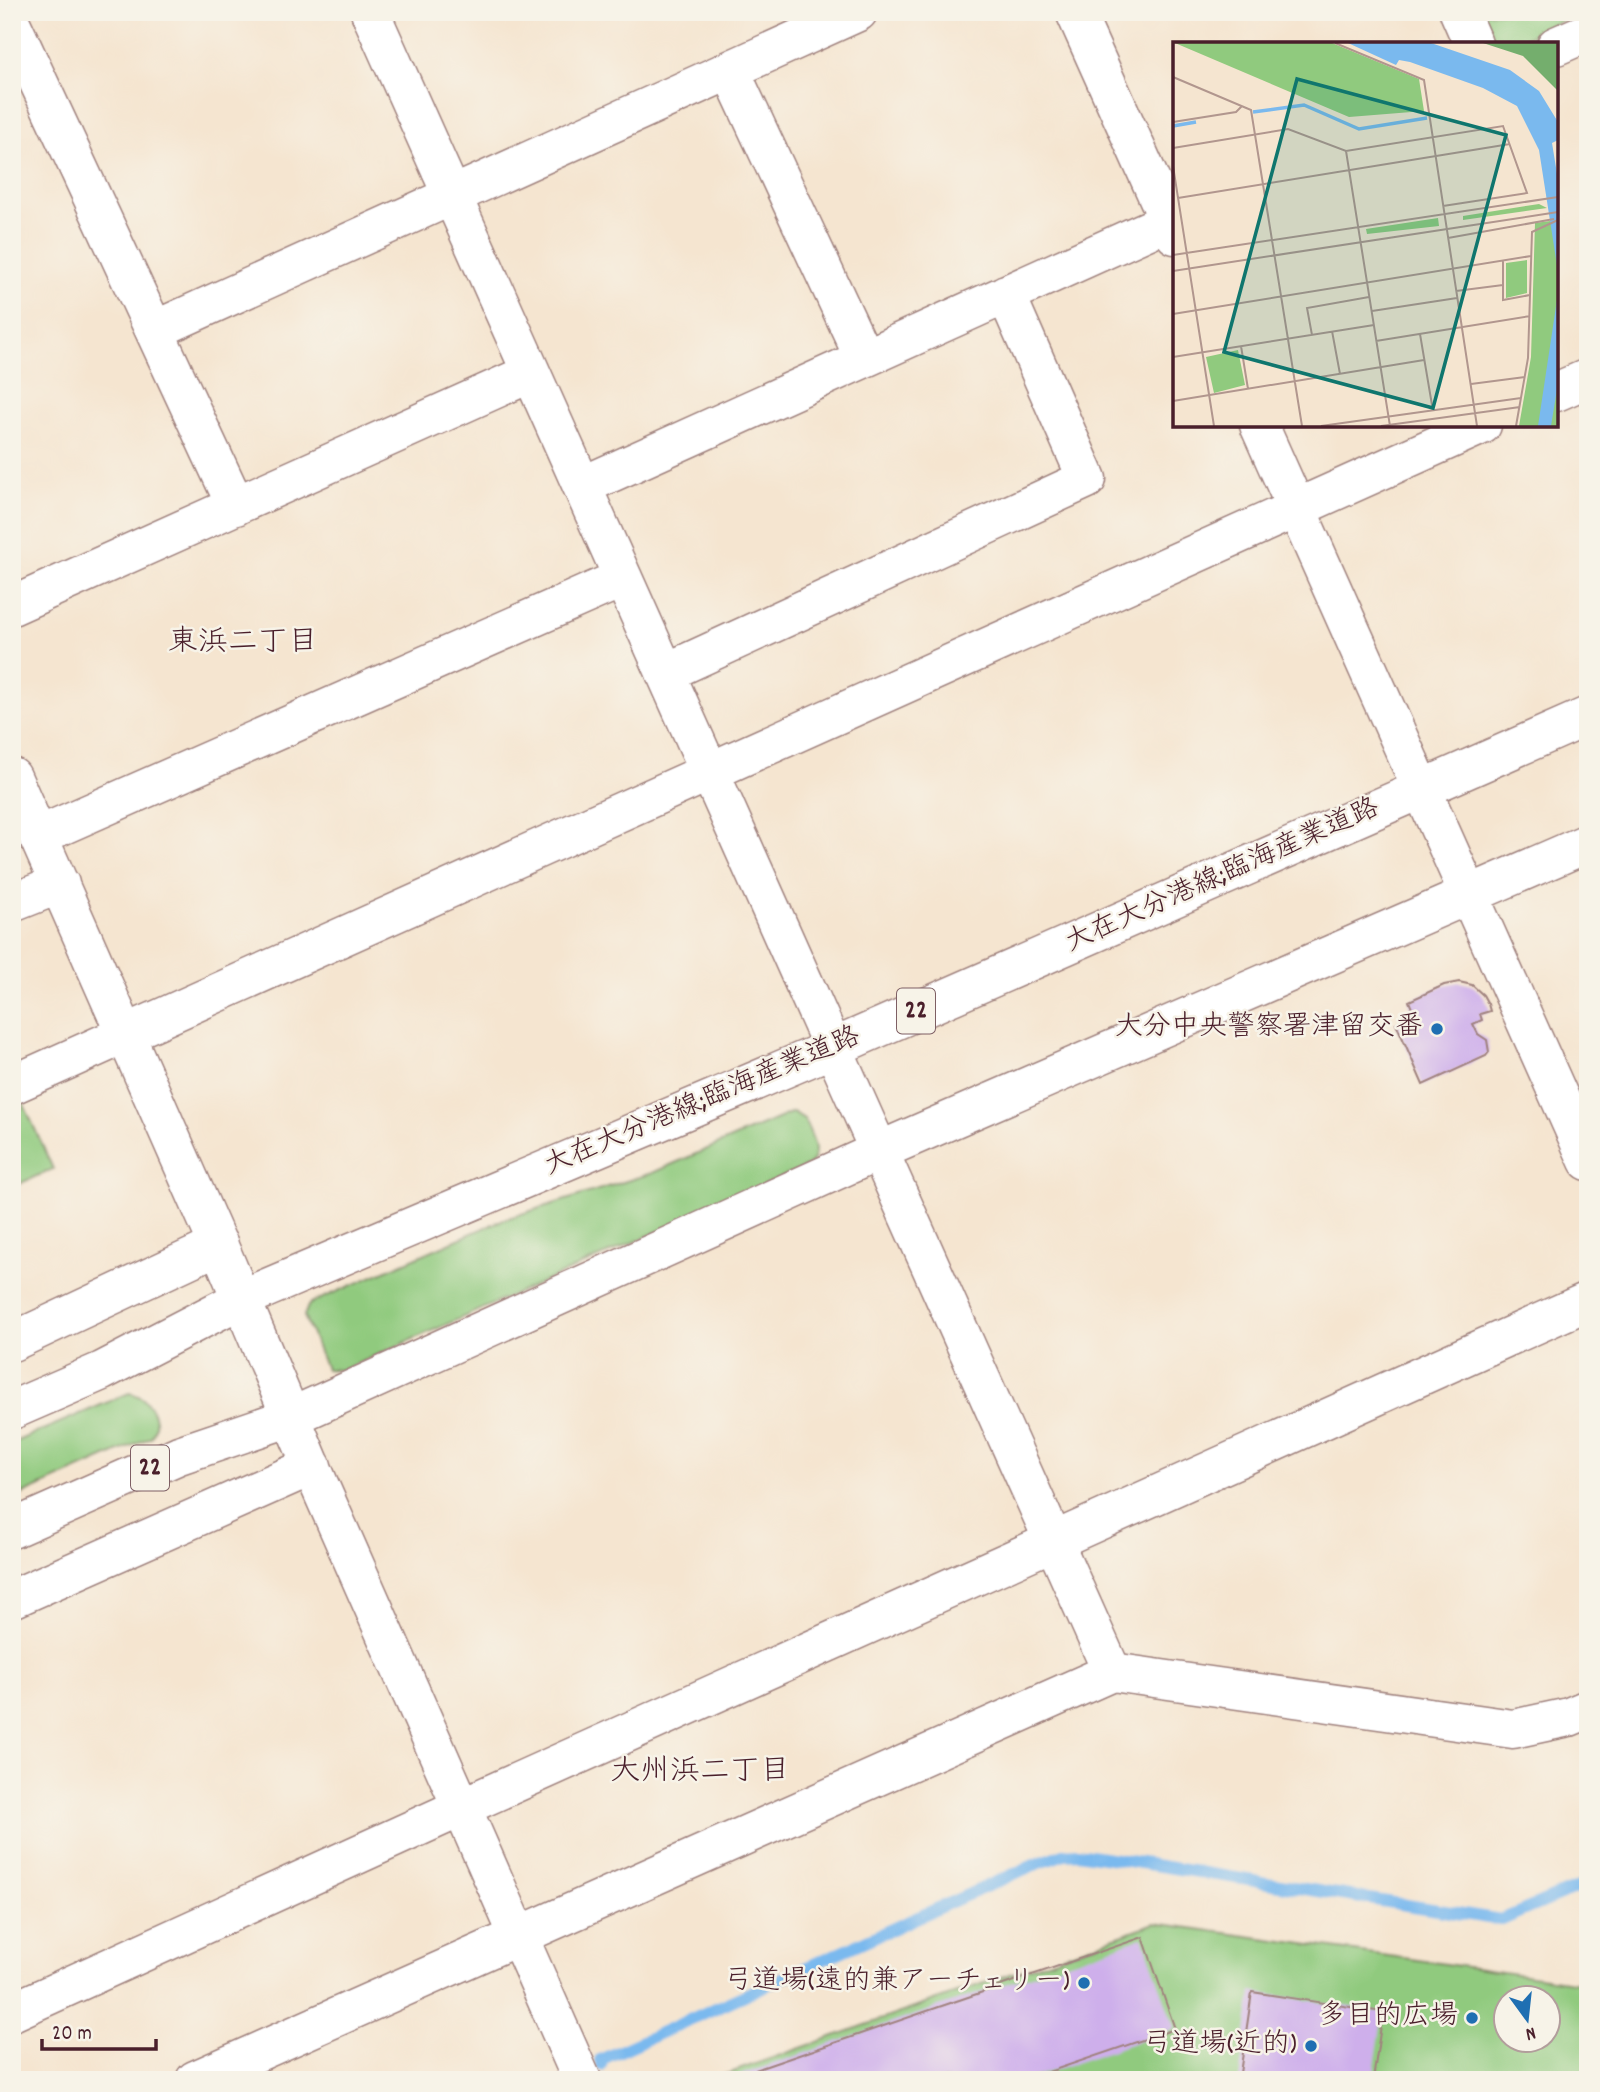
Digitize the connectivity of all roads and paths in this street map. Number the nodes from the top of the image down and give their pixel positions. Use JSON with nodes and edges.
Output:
{"nodes":[{"id":1,"x":370,"y":12,"type":"edge"},
{"id":2,"x":858,"y":12,"type":"edge"},
{"id":3,"x":1075,"y":12,"type":"edge"},
{"id":4,"x":1459,"y":12,"type":"edge"},
{"id":5,"x":12,"y":25,"type":"edge"},
{"id":6,"x":1588,"y":32,"type":"edge"},
{"id":7,"x":1472,"y":42,"type":"edge"},
{"id":8,"x":1558,"y":45,"type":"edge"},
{"id":9,"x":730,"y":70,"type":"junction"},
{"id":10,"x":452,"y":196,"type":"junction"},
{"id":11,"x":1173,"y":225,"type":"edge"},
{"id":12,"x":1006,"y":294,"type":"junction"},
{"id":13,"x":155,"y":330,"type":"junction"},
{"id":14,"x":864,"y":358,"type":"junction"},
{"id":15,"x":531,"y":373,"type":"junction"},
{"id":16,"x":1588,"y":378,"type":"edge"},
{"id":17,"x":1558,"y":391,"type":"edge"},
{"id":18,"x":1260,"y":427,"type":"edge"},
{"id":19,"x":1478,"y":427,"type":"edge"},
{"id":20,"x":582,"y":486,"type":"junction"},
{"id":21,"x":236,"y":506,"type":"junction"},
{"id":22,"x":1297,"y":508,"type":"junction"},
{"id":23,"x":623,"y":578,"type":"junction"},
{"id":24,"x":12,"y":606,"type":"edge"},
{"id":25,"x":666,"y":673,"type":"junction"},
{"id":26,"x":1588,"y":716,"type":"edge"},
{"id":27,"x":710,"y":772,"type":"junction"},
{"id":28,"x":12,"y":777,"type":"edge"},
{"id":29,"x":1422,"y":789,"type":"junction"},
{"id":30,"x":38,"y":836,"type":"junction"},
{"id":31,"x":1588,"y":843,"type":"edge"},
{"id":32,"x":60,"y":884,"type":"junction"},
{"id":33,"x":1469,"y":895,"type":"junction"},
{"id":34,"x":12,"y":903,"type":"edge"},
{"id":35,"x":126,"y":1034,"type":"junction"},
{"id":36,"x":833,"y":1048,"type":"junction"},
{"id":37,"x":12,"y":1085,"type":"edge"},
{"id":38,"x":879,"y":1151,"type":"junction"},
{"id":39,"x":1588,"y":1161,"type":"edge"},
{"id":40,"x":219,"y":1245,"type":"junction"},
{"id":41,"x":241,"y":1299,"type":"junction"},
{"id":42,"x":1588,"y":1301,"type":"edge"},
{"id":43,"x":12,"y":1342,"type":"edge"},
{"id":44,"x":12,"y":1410,"type":"edge"},
{"id":45,"x":291,"y":1417,"type":"junction"},
{"id":46,"x":312,"y":1466,"type":"junction"},
{"id":47,"x":12,"y":1529,"type":"edge"},
{"id":48,"x":1054,"y":1541,"type":"junction"},
{"id":49,"x":12,"y":1599,"type":"edge"},
{"id":50,"x":1112,"y":1672,"type":"junction"},
{"id":51,"x":1588,"y":1709,"type":"edge"},
{"id":52,"x":461,"y":1807,"type":"junction"},
{"id":53,"x":519,"y":1935,"type":"junction"},
{"id":54,"x":12,"y":2012,"type":"edge"},
{"id":55,"x":195,"y":2080,"type":"edge"},
{"id":56,"x":582,"y":2080,"type":"edge"}],
"edges":[{"from":1,"to":10,"type":"street"},
{"from":2,"to":9,"type":"street"},
{"from":3,"to":11,"type":"street"},
{"from":4,"to":7,"type":"street"},
{"from":5,"to":13,"type":"street"},
{"from":6,"to":8,"type":"street"},
{"from":9,"to":10,"type":"street"},
{"from":9,"to":14,"type":"street"},
{"from":10,"to":13,"type":"street"},
{"from":10,"to":15,"type":"street"},
{"from":11,"to":12,"type":"street"},
{"from":12,"to":14,"type":"street"},
{"from":12,"to":25,"type":"street"},
{"from":13,"to":21,"type":"street"},
{"from":14,"to":20,"type":"street"},
{"from":15,"to":20,"type":"street"},
{"from":15,"to":21,"type":"street"},
{"from":16,"to":17,"type":"street"},
{"from":18,"to":22,"type":"street"},
{"from":19,"to":22,"type":"street"},
{"from":20,"to":23,"type":"street"},
{"from":21,"to":24,"type":"street"},
{"from":22,"to":27,"type":"street"},
{"from":22,"to":29,"type":"street"},
{"from":23,"to":25,"type":"street"},
{"from":23,"to":30,"type":"street"},
{"from":25,"to":27,"type":"street"},
{"from":26,"to":29,"type":"street","name":"大在大分港線;臨海産業道路","number":"22"},
{"from":27,"to":35,"type":"street"},
{"from":27,"to":36,"type":"street"},
{"from":28,"to":30,"type":"street"},
{"from":29,"to":33,"type":"street"},
{"from":29,"to":36,"type":"street","name":"大在大分港線;臨海産業道路","number":"22"},
{"from":30,"to":32,"type":"street"},
{"from":31,"to":33,"type":"street","number":"22"},
{"from":32,"to":34,"type":"street"},
{"from":32,"to":35,"type":"street"},
{"from":33,"to":38,"type":"street","number":"22"},
{"from":33,"to":39,"type":"street"},
{"from":35,"to":37,"type":"street"},
{"from":35,"to":40,"type":"street"},
{"from":36,"to":38,"type":"street"},
{"from":36,"to":41,"type":"street","name":"大在大分港線;臨海産業道路","number":"22"},
{"from":38,"to":45,"type":"street","number":"22"},
{"from":38,"to":48,"type":"street"},
{"from":40,"to":41,"type":"street"},
{"from":40,"to":43,"type":"street"},
{"from":41,"to":44,"type":"street","name":"大在大分港線;臨海産業道路","number":"22"},
{"from":41,"to":45,"type":"street"},
{"from":42,"to":48,"type":"street"},
{"from":45,"to":46,"type":"street"},
{"from":45,"to":47,"type":"street","number":"22"},
{"from":46,"to":49,"type":"street"},
{"from":46,"to":52,"type":"street"},
{"from":48,"to":50,"type":"street"},
{"from":48,"to":52,"type":"street"},
{"from":50,"to":51,"type":"street"},
{"from":50,"to":53,"type":"street"},
{"from":52,"to":53,"type":"street"},
{"from":52,"to":54,"type":"street"},
{"from":53,"to":55,"type":"street"},
{"from":53,"to":56,"type":"street"}]}
